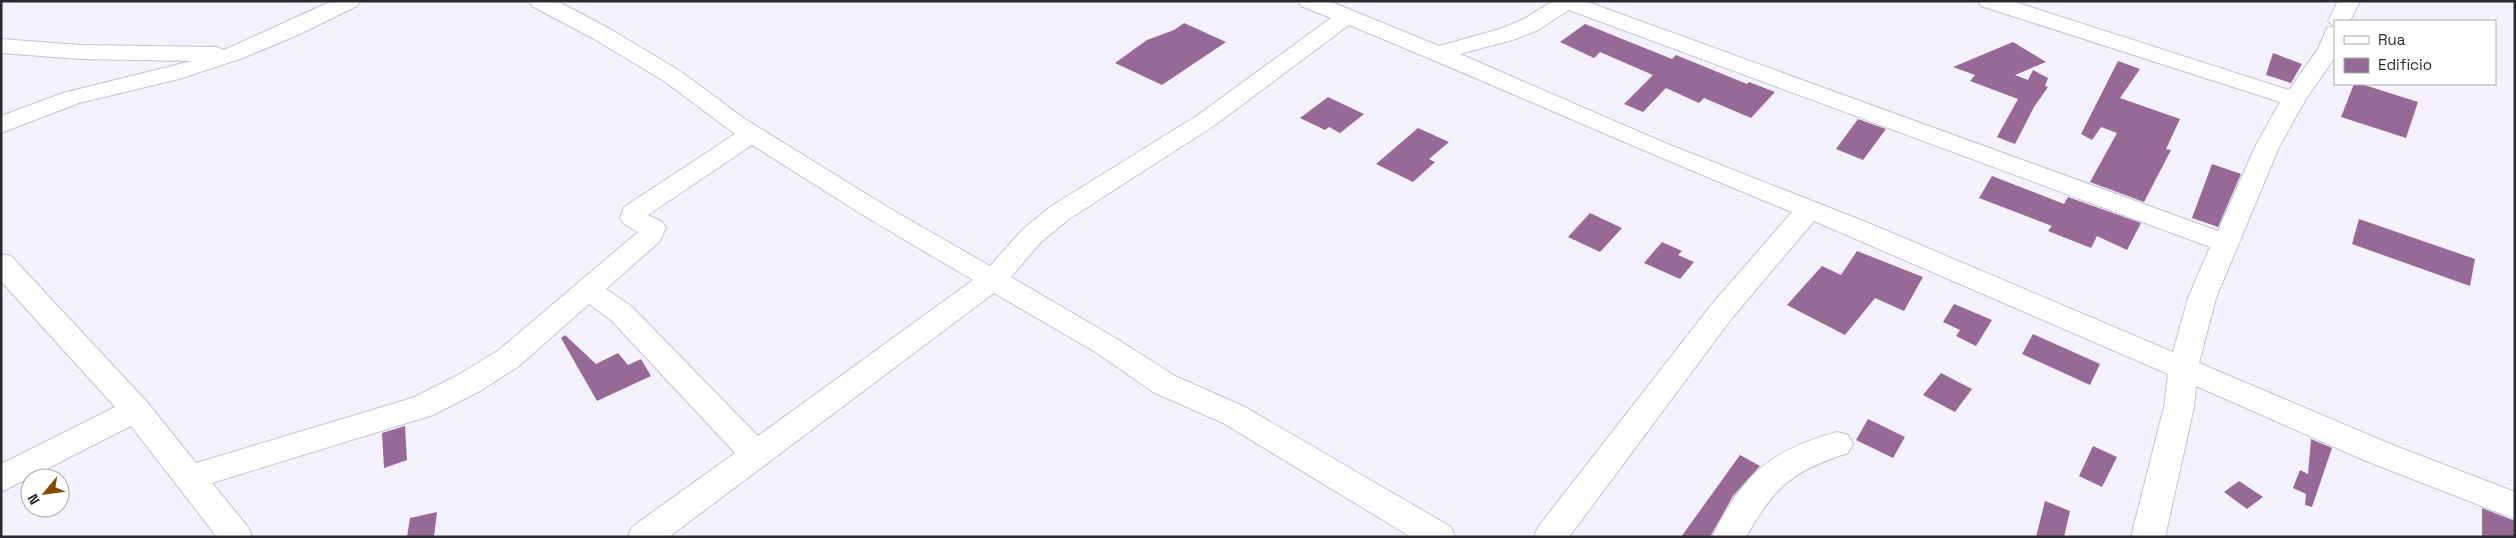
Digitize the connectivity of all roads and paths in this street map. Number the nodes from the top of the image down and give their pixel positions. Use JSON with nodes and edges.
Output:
{"nodes":[{"id":1,"x":349,"y":1,"type":"edge"},
{"id":2,"x":540,"y":1,"type":"edge"},
{"id":3,"x":1309,"y":1,"type":"edge"},
{"id":4,"x":1567,"y":1,"type":"edge"},
{"id":5,"x":1990,"y":1,"type":"edge"},
{"id":6,"x":2349,"y":1,"type":"edge"},
{"id":7,"x":1346,"y":17,"type":"junction"},
{"id":8,"x":2340,"y":20,"type":"edge"},
{"id":9,"x":2334,"y":36,"type":"edge"},
{"id":10,"x":1,"y":46,"type":"edge"},
{"id":11,"x":1437,"y":53,"type":"junction"},
{"id":12,"x":235,"y":54,"type":"junction"},
{"id":13,"x":2294,"y":99,"type":"junction"},
{"id":14,"x":1,"y":126,"type":"edge"},
{"id":15,"x":752,"y":134,"type":"junction"},
{"id":16,"x":1810,"y":209,"type":"junction"},
{"id":17,"x":2225,"y":243,"type":"junction"},
{"id":18,"x":1,"y":263,"type":"edge"},
{"id":19,"x":994,"y":279,"type":"junction"},
{"id":20,"x":588,"y":290,"type":"junction"},
{"id":21,"x":2183,"y":369,"type":"junction"},
{"id":22,"x":136,"y":410,"type":"junction"},
{"id":23,"x":1837,"y":444,"type":"dead end"},
{"id":24,"x":756,"y":454,"type":"junction"},
{"id":25,"x":190,"y":476,"type":"junction"},
{"id":26,"x":1,"y":479,"type":"edge"},
{"id":27,"x":2515,"y":506,"type":"edge"},
{"id":28,"x":236,"y":537,"type":"edge"},
{"id":29,"x":644,"y":537,"type":"edge"},
{"id":30,"x":1439,"y":537,"type":"edge"},
{"id":31,"x":1550,"y":537,"type":"edge"},
{"id":32,"x":1728,"y":537,"type":"edge"},
{"id":33,"x":2148,"y":537,"type":"edge"}],
"edges":[{"from":1,"to":12,"type":"street"},
{"from":2,"to":15,"type":"street"},
{"from":3,"to":7,"type":"street"},
{"from":4,"to":11,"type":"street"},
{"from":4,"to":17,"type":"street"},
{"from":5,"to":13,"type":"street"},
{"from":6,"to":8,"type":"street"},
{"from":7,"to":11,"type":"street"},
{"from":7,"to":19,"type":"street"},
{"from":9,"to":13,"type":"street"},
{"from":10,"to":12,"type":"street"},
{"from":11,"to":16,"type":"street"},
{"from":12,"to":14,"type":"street"},
{"from":13,"to":17,"type":"street"},
{"from":15,"to":19,"type":"street"},
{"from":15,"to":20,"type":"street"},
{"from":16,"to":21,"type":"street"},
{"from":16,"to":31,"type":"street"},
{"from":17,"to":21,"type":"street"},
{"from":18,"to":22,"type":"street"},
{"from":19,"to":24,"type":"street"},
{"from":19,"to":30,"type":"street"},
{"from":20,"to":24,"type":"street"},
{"from":20,"to":25,"type":"street"},
{"from":21,"to":27,"type":"street"},
{"from":21,"to":33,"type":"street"},
{"from":22,"to":25,"type":"street"},
{"from":22,"to":26,"type":"street"},
{"from":23,"to":32,"type":"street"},
{"from":24,"to":29,"type":"street"},
{"from":25,"to":28,"type":"street"}]}
